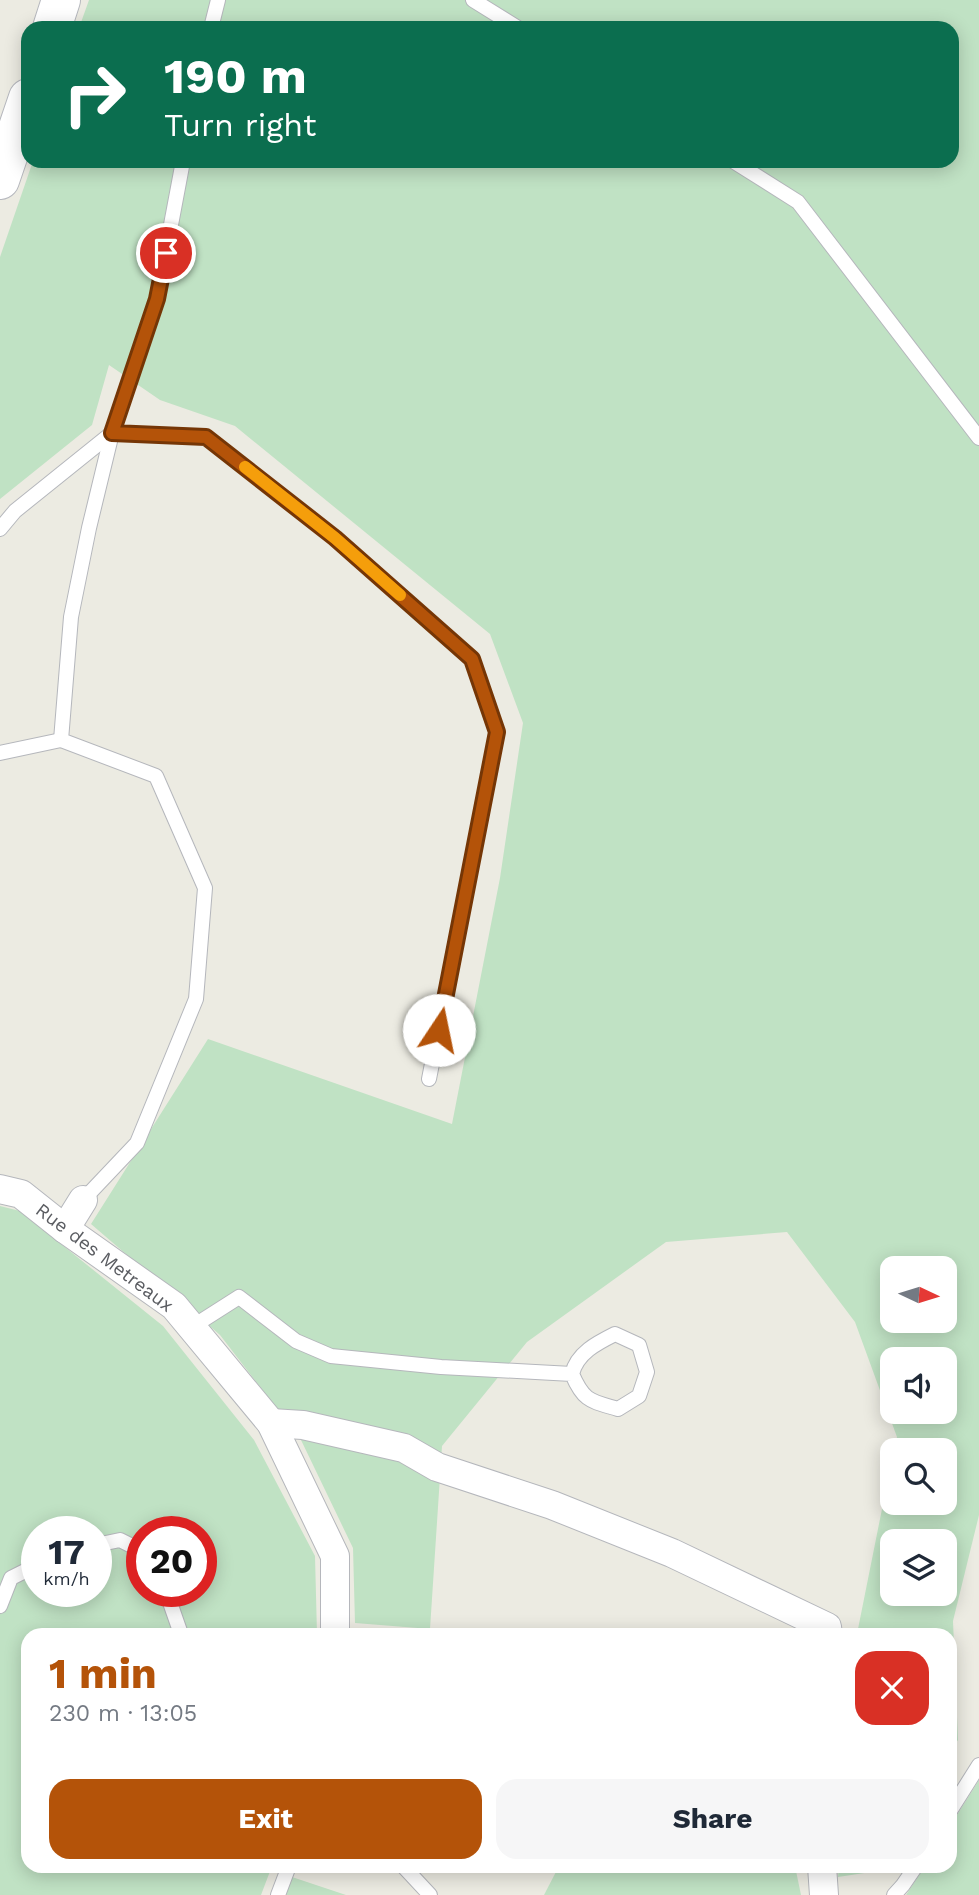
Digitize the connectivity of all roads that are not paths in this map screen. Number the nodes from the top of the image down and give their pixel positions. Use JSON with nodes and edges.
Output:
{"nodes":[{"id":1,"x":61,"y":0,"type":"edge"},
{"id":2,"x":218,"y":0,"type":"edge"},
{"id":3,"x":473,"y":0,"type":"edge"},
{"id":4,"x":54,"y":21,"type":"edge"},
{"id":5,"x":213,"y":21,"type":"edge"},
{"id":6,"x":508,"y":21,"type":"edge"},
{"id":7,"x":21,"y":118,"type":"edge"},
{"id":8,"x":182,"y":168,"type":"edge"},
{"id":9,"x":744,"y":168,"type":"edge"},
{"id":10,"x":0,"y":180,"type":"edge"},
{"id":11,"x":112,"y":433,"type":"junction"},
{"id":12,"x":979,"y":438,"type":"edge"},
{"id":13,"x":0,"y":529,"type":"edge"},
{"id":14,"x":61,"y":740,"type":"junction"},
{"id":15,"x":0,"y":753,"type":"edge"},
{"id":16,"x":429,"y":1079,"type":"dead end"},
{"id":17,"x":0,"y":1189,"type":"edge"},
{"id":18,"x":83,"y":1200,"type":"joint"},
{"id":19,"x":65,"y":1229,"type":"junction"},
{"id":20,"x":192,"y":1327,"type":"junction"},
{"id":21,"x":572,"y":1374,"type":"junction"},
{"id":22,"x":271,"y":1423,"type":"junction"},
{"id":23,"x":21,"y":1573,"type":"edge"},
{"id":24,"x":0,"y":1606,"type":"edge"},
{"id":25,"x":172,"y":1607,"type":"edge"},
{"id":26,"x":179,"y":1628,"type":"edge"},
{"id":27,"x":335,"y":1628,"type":"edge"},
{"id":28,"x":827,"y":1628,"type":"edge"},
{"id":29,"x":979,"y":1765,"type":"edge"},
{"id":30,"x":957,"y":1800,"type":"edge"},
{"id":31,"x":286,"y":1873,"type":"edge"},
{"id":32,"x":410,"y":1873,"type":"edge"},
{"id":33,"x":822,"y":1873,"type":"edge"},
{"id":34,"x":911,"y":1873,"type":"edge"},
{"id":35,"x":278,"y":1895,"type":"edge"},
{"id":36,"x":430,"y":1895,"type":"edge"},
{"id":37,"x":824,"y":1895,"type":"edge"},
{"id":38,"x":894,"y":1895,"type":"edge"}],
"edges":[{"from":1,"to":4,"type":"main road"},
{"from":2,"to":5,"type":"lane"},
{"from":3,"to":6,"type":"lane"},
{"from":7,"to":10,"type":"main road"},
{"from":8,"to":11,"type":"lane"},
{"from":9,"to":12,"type":"lane"},
{"from":11,"to":13,"type":"lane"},
{"from":11,"to":14,"type":"lane"},
{"from":11,"to":16,"type":"lane"},
{"from":14,"to":15,"type":"lane"},
{"from":14,"to":18,"type":"lane"},
{"from":17,"to":19,"type":"street","name":"Rue des Metreaux"},
{"from":18,"to":19,"type":"street"},
{"from":19,"to":20,"type":"street","name":"Rue des Metreaux"},
{"from":20,"to":21,"type":"lane"},
{"from":20,"to":22,"type":"street","name":"Rue des Metreaux"},
{"from":21,"to":21,"type":"lane"},
{"from":22,"to":27,"type":"street","name":"Rue des Metreaux"},
{"from":22,"to":28,"type":"street"},
{"from":23,"to":24,"type":"lane"},
{"from":25,"to":26,"type":"lane"},
{"from":29,"to":30,"type":"lane"},
{"from":31,"to":35,"type":"lane"},
{"from":32,"to":36,"type":"lane"},
{"from":33,"to":37,"type":"street"},
{"from":34,"to":38,"type":"lane"}]}
